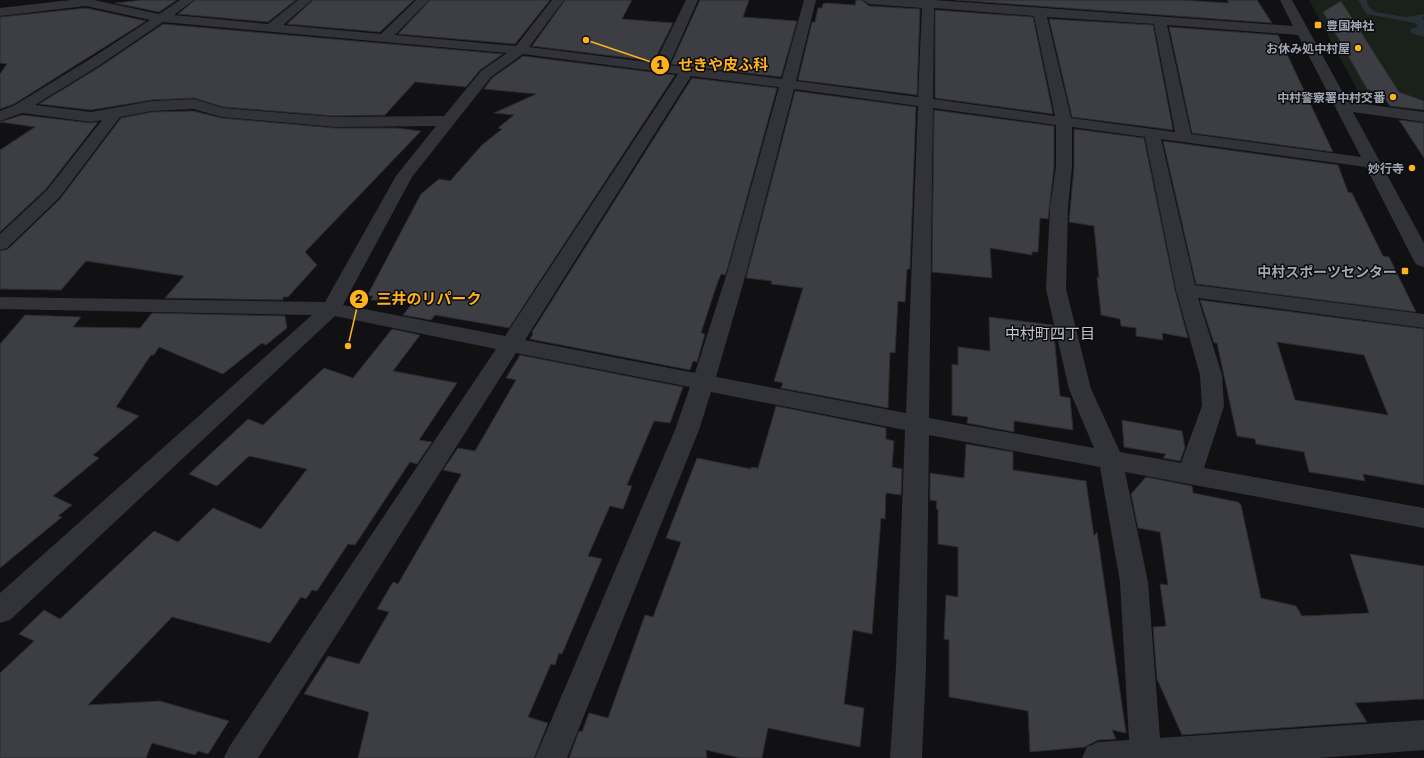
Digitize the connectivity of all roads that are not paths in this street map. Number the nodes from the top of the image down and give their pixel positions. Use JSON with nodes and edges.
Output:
{"nodes":[{"id":1,"x":188,"y":0,"type":"edge"},
{"id":2,"x":306,"y":0,"type":"edge"},
{"id":3,"x":423,"y":0,"type":"edge"},
{"id":4,"x":558,"y":0,"type":"edge"},
{"id":5,"x":692,"y":0,"type":"edge"},
{"id":6,"x":810,"y":0,"type":"edge"},
{"id":7,"x":869,"y":0,"type":"edge"},
{"id":8,"x":1286,"y":0,"type":"edge"},
{"id":9,"x":87,"y":1,"type":"edge"},
{"id":10,"x":928,"y":2,"type":"edge"},
{"id":11,"x":0,"y":12,"type":"edge"},
{"id":12,"x":1040,"y":13,"type":"junction"},
{"id":13,"x":160,"y":18,"type":"junction"},
{"id":14,"x":1160,"y":21,"type":"junction"},
{"id":15,"x":271,"y":28,"type":"junction"},
{"id":16,"x":1303,"y":31,"type":"junction"},
{"id":17,"x":384,"y":38,"type":"junction"},
{"id":18,"x":520,"y":50,"type":"junction"},
{"id":19,"x":660,"y":68,"type":"junction"},
{"id":20,"x":687,"y":71,"type":"junction"},
{"id":21,"x":787,"y":84,"type":"junction"},
{"id":22,"x":925,"y":104,"type":"junction"},
{"id":23,"x":1342,"y":106,"type":"junction"},
{"id":24,"x":20,"y":108,"type":"junction"},
{"id":25,"x":115,"y":114,"type":"junction"},
{"id":26,"x":0,"y":116,"type":"edge"},
{"id":27,"x":1424,"y":117,"type":"edge"},
{"id":28,"x":448,"y":121,"type":"junction"},
{"id":29,"x":1064,"y":122,"type":"junction"},
{"id":30,"x":1152,"y":134,"type":"junction"},
{"id":31,"x":1184,"y":138,"type":"junction"},
{"id":32,"x":1372,"y":163,"type":"junction"},
{"id":33,"x":0,"y":244,"type":"edge"},
{"id":34,"x":1424,"y":261,"type":"edge"},
{"id":35,"x":1186,"y":290,"type":"junction"},
{"id":36,"x":0,"y":303,"type":"edge"},
{"id":37,"x":331,"y":309,"type":"junction"},
{"id":38,"x":1424,"y":321,"type":"edge"},
{"id":39,"x":510,"y":345,"type":"junction"},
{"id":40,"x":703,"y":383,"type":"junction"},
{"id":41,"x":917,"y":424,"type":"junction"},
{"id":42,"x":1111,"y":460,"type":"junction"},
{"id":43,"x":1190,"y":474,"type":"junction"},
{"id":44,"x":1424,"y":518,"type":"edge"},
{"id":45,"x":0,"y":611,"type":"edge"},
{"id":46,"x":1424,"y":736,"type":"edge"},
{"id":47,"x":1146,"y":756,"type":"edge"},
{"id":48,"x":240,"y":758,"type":"edge"},
{"id":49,"x":551,"y":758,"type":"edge"},
{"id":50,"x":906,"y":758,"type":"edge"},
{"id":51,"x":1098,"y":758,"type":"edge"}],
"edges":[{"from":1,"to":13,"type":"street"},
{"from":2,"to":15,"type":"street"},
{"from":3,"to":17,"type":"street"},
{"from":4,"to":18,"type":"street"},
{"from":5,"to":19,"type":"street"},
{"from":6,"to":21,"type":"street"},
{"from":7,"to":10,"type":"street"},
{"from":8,"to":16,"type":"street"},
{"from":9,"to":11,"type":"street"},
{"from":9,"to":13,"type":"street"},
{"from":10,"to":12,"type":"street"},
{"from":10,"to":22,"type":"street"},
{"from":12,"to":14,"type":"street"},
{"from":12,"to":29,"type":"street"},
{"from":13,"to":15,"type":"street"},
{"from":13,"to":24,"type":"street"},
{"from":14,"to":16,"type":"street"},
{"from":14,"to":31,"type":"street"},
{"from":15,"to":17,"type":"street"},
{"from":16,"to":23,"type":"street"},
{"from":17,"to":18,"type":"street"},
{"from":18,"to":19,"type":"street"},
{"from":18,"to":28,"type":"street"},
{"from":19,"to":20,"type":"street"},
{"from":20,"to":21,"type":"street"},
{"from":20,"to":39,"type":"street"},
{"from":21,"to":22,"type":"street"},
{"from":21,"to":40,"type":"street"},
{"from":22,"to":29,"type":"street"},
{"from":22,"to":41,"type":"street"},
{"from":23,"to":27,"type":"street"},
{"from":23,"to":32,"type":"street"},
{"from":24,"to":25,"type":"street"},
{"from":24,"to":26,"type":"street"},
{"from":25,"to":28,"type":"street"},
{"from":25,"to":33,"type":"street"},
{"from":28,"to":37,"type":"street"},
{"from":29,"to":30,"type":"street"},
{"from":29,"to":42,"type":"street"},
{"from":30,"to":31,"type":"street"},
{"from":30,"to":35,"type":"street"},
{"from":31,"to":32,"type":"street"},
{"from":32,"to":34,"type":"street"},
{"from":35,"to":38,"type":"street"},
{"from":35,"to":43,"type":"street"},
{"from":36,"to":37,"type":"street"},
{"from":37,"to":39,"type":"street"},
{"from":37,"to":45,"type":"street"},
{"from":39,"to":40,"type":"street"},
{"from":39,"to":48,"type":"street"},
{"from":40,"to":41,"type":"street"},
{"from":40,"to":49,"type":"street"},
{"from":41,"to":42,"type":"street"},
{"from":41,"to":50,"type":"street"},
{"from":42,"to":43,"type":"street"},
{"from":42,"to":47,"type":"street"},
{"from":43,"to":44,"type":"street"},
{"from":46,"to":47,"type":"street"},
{"from":47,"to":51,"type":"street"}]}
